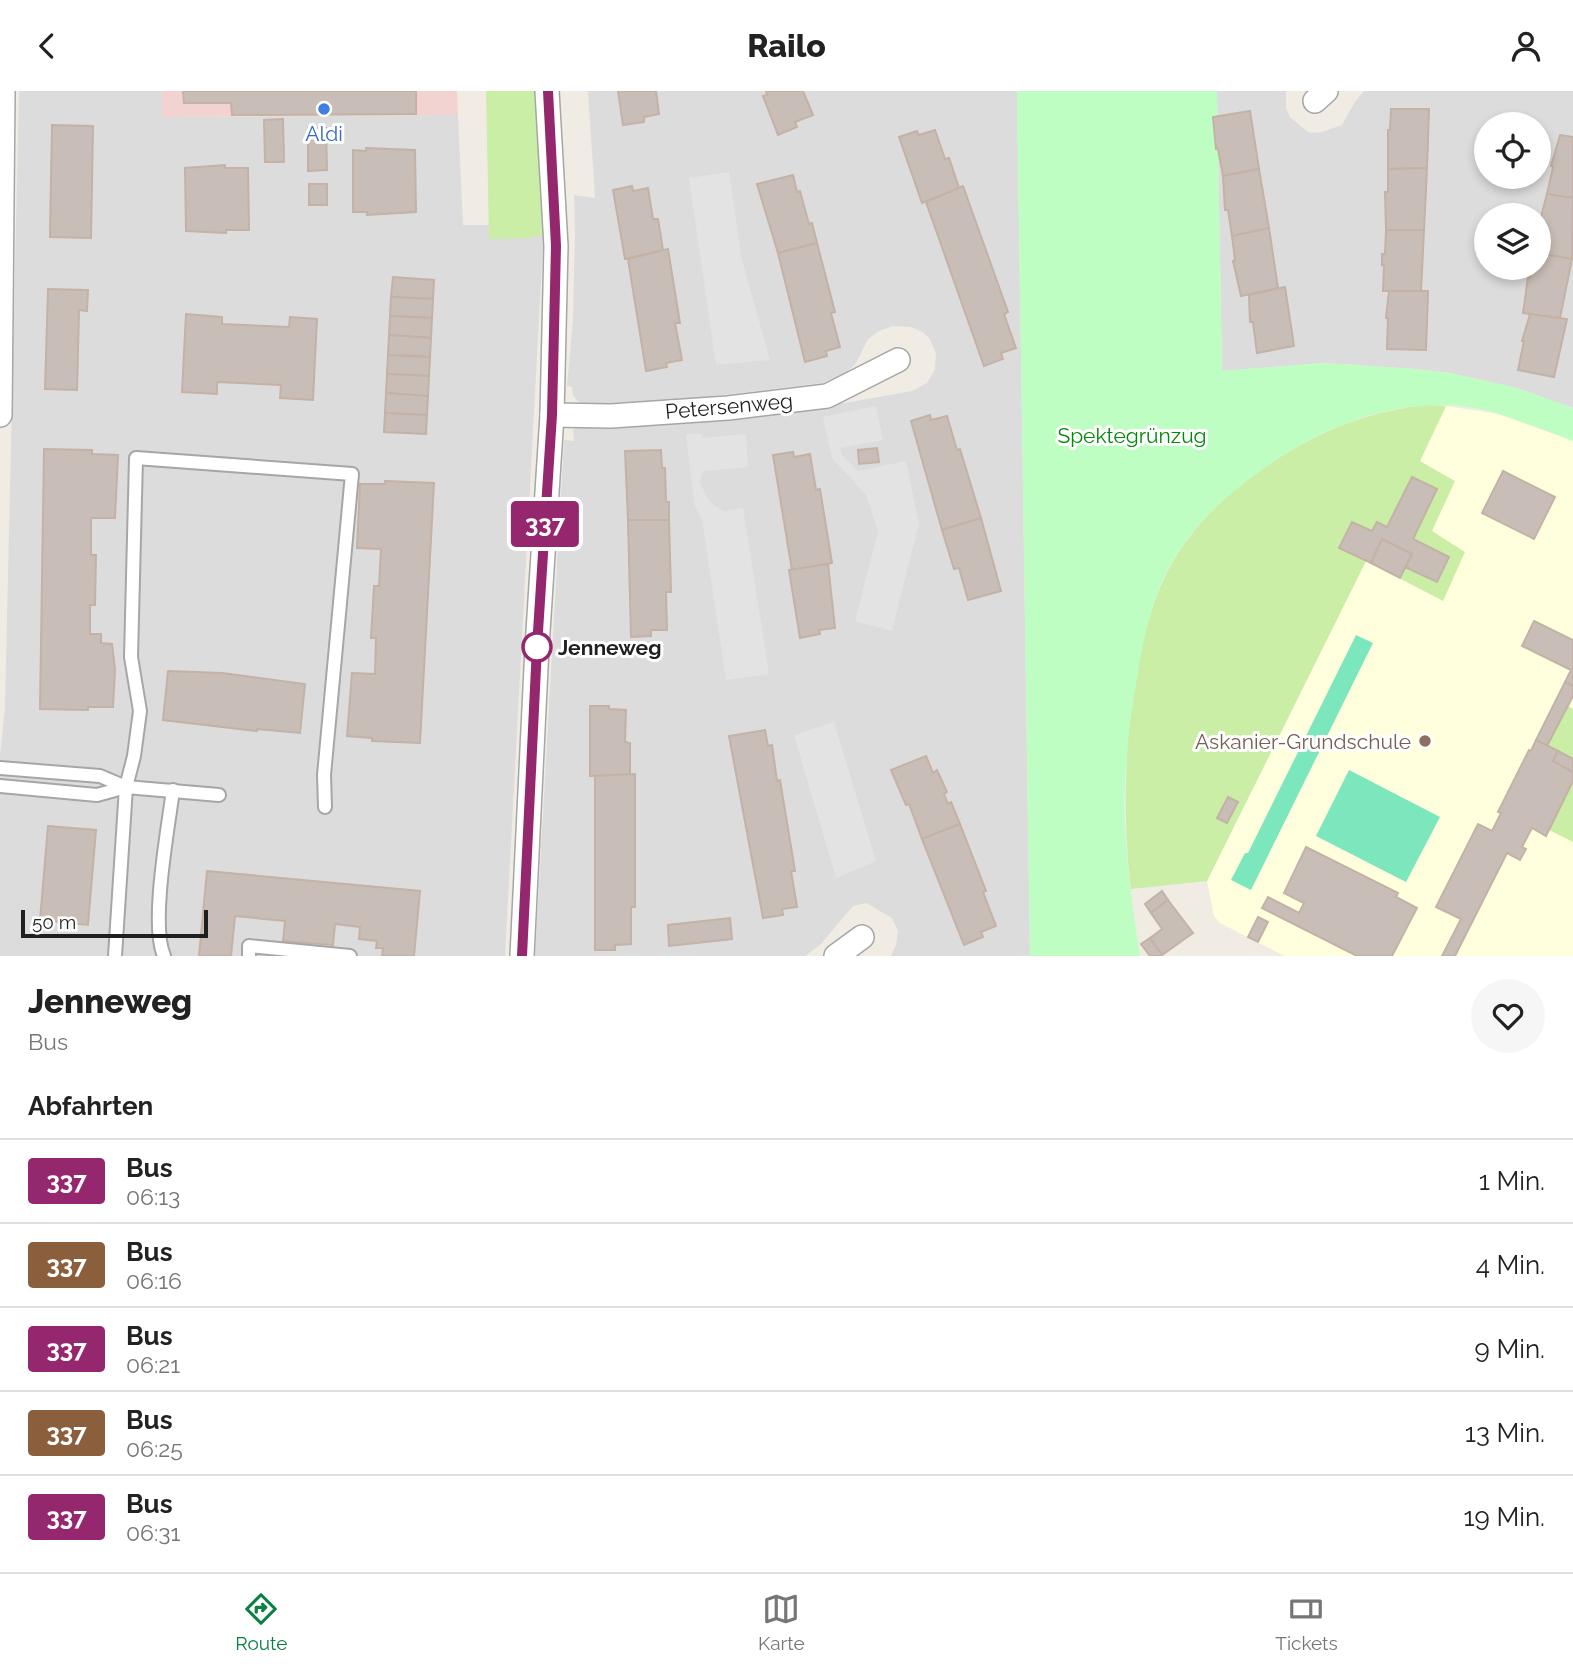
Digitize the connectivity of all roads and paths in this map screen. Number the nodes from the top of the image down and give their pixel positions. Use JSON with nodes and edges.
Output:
{"nodes":[{"id":1,"x":3,"y":91,"type":"edge"},
{"id":2,"x":547,"y":91,"type":"edge"},
{"id":3,"x":898,"y":360,"type":"dead end"},
{"id":4,"x":0,"y":413,"type":"edge"},
{"id":5,"x":552,"y":415,"type":"junction"},
{"id":6,"x":0,"y":768,"type":"edge"},
{"id":7,"x":0,"y":786,"type":"edge"},
{"id":8,"x":126,"y":787,"type":"junction"},
{"id":9,"x":173,"y":790,"type":"junction"},
{"id":10,"x":219,"y":795,"type":"dead end"},
{"id":11,"x":325,"y":807,"type":"dead end"},
{"id":12,"x":862,"y":937,"type":"dead end"},
{"id":13,"x":115,"y":956,"type":"edge"},
{"id":14,"x":164,"y":956,"type":"edge"},
{"id":15,"x":248,"y":956,"type":"edge"},
{"id":16,"x":350,"y":956,"type":"edge"},
{"id":17,"x":522,"y":956,"type":"edge"},
{"id":18,"x":836,"y":956,"type":"edge"}],
"edges":[{"from":1,"to":4,"type":"street"},
{"from":2,"to":5,"type":"street"},
{"from":3,"to":5,"type":"street","name":"Petersenweg"},
{"from":5,"to":17,"type":"street"},
{"from":6,"to":8,"type":"lane"},
{"from":7,"to":8,"type":"lane"},
{"from":8,"to":9,"type":"lane"},
{"from":8,"to":11,"type":"lane"},
{"from":8,"to":13,"type":"lane"},
{"from":9,"to":10,"type":"lane"},
{"from":9,"to":14,"type":"lane"},
{"from":12,"to":18,"type":"street"},
{"from":15,"to":16,"type":"lane"}]}
